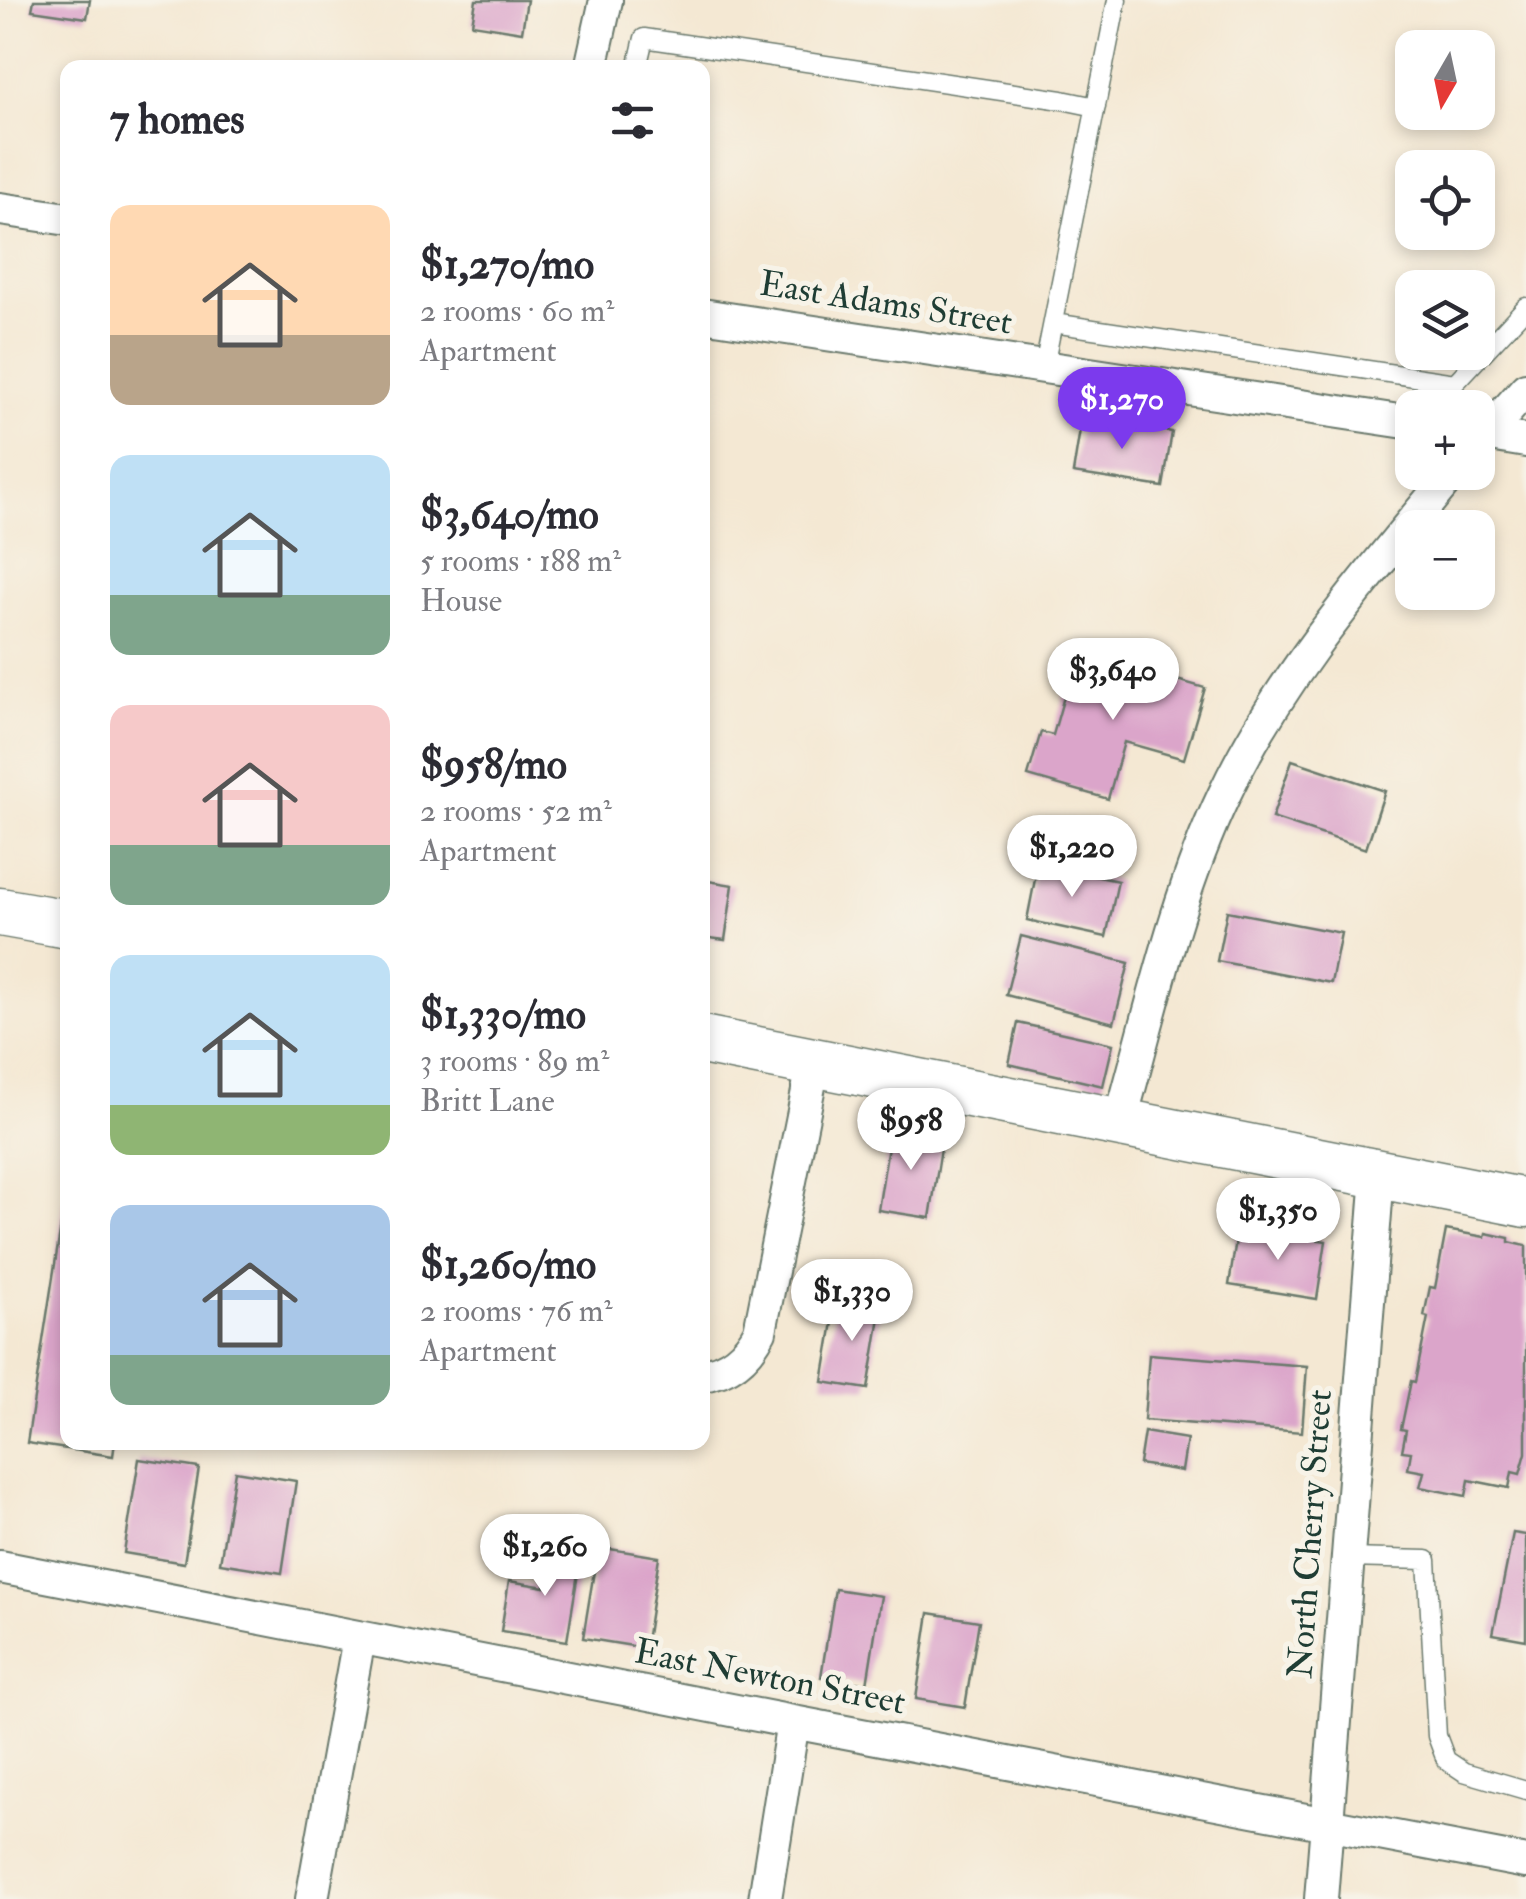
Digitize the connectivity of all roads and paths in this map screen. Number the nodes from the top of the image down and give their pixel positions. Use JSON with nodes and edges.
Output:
{"nodes":[{"id":1,"x":606,"y":0,"type":"edge"},
{"id":2,"x":1117,"y":0,"type":"edge"},
{"id":3,"x":594,"y":60,"type":"edge"},
{"id":4,"x":639,"y":60,"type":"edge"},
{"id":5,"x":1096,"y":107,"type":"junction"},
{"id":6,"x":0,"y":209,"type":"edge"},
{"id":7,"x":60,"y":218,"type":"edge"},
{"id":8,"x":1524,"y":314,"type":"edge"},
{"id":9,"x":710,"y":316,"type":"edge"},
{"id":10,"x":1053,"y":322,"type":"junction"},
{"id":11,"x":1044,"y":367,"type":"junction"},
{"id":12,"x":1526,"y":390,"type":"edge"},
{"id":13,"x":1395,"y":420,"type":"edge"},
{"id":14,"x":1495,"y":422,"type":"edge"},
{"id":15,"x":1495,"y":438,"type":"edge"},
{"id":16,"x":1526,"y":441,"type":"edge"},
{"id":17,"x":1439,"y":490,"type":"edge"},
{"id":18,"x":0,"y":912,"type":"edge"},
{"id":19,"x":60,"y":923,"type":"edge"},
{"id":20,"x":710,"y":1042,"type":"edge"},
{"id":21,"x":814,"y":1062,"type":"junction"},
{"id":22,"x":1120,"y":1122,"type":"junction"},
{"id":23,"x":1378,"y":1175,"type":"junction"},
{"id":24,"x":1526,"y":1203,"type":"edge"},
{"id":25,"x":710,"y":1373,"type":"edge"},
{"id":26,"x":1347,"y":1558,"type":"junction"},
{"id":27,"x":0,"y":1567,"type":"edge"},
{"id":28,"x":359,"y":1638,"type":"junction"},
{"id":29,"x":792,"y":1722,"type":"junction"},
{"id":30,"x":1526,"y":1790,"type":"edge"},
{"id":31,"x":1328,"y":1825,"type":"junction"},
{"id":32,"x":1526,"y":1862,"type":"edge"},
{"id":33,"x":312,"y":1899,"type":"edge"},
{"id":34,"x":765,"y":1899,"type":"edge"},
{"id":35,"x":1321,"y":1899,"type":"edge"}],
"edges":[{"from":1,"to":3,"type":"street"},
{"from":2,"to":5,"type":"lane"},
{"from":4,"to":5,"type":"lane"},
{"from":5,"to":10,"type":"lane"},
{"from":6,"to":7,"type":"street"},
{"from":8,"to":10,"type":"lane"},
{"from":9,"to":11,"type":"street","name":"East Adams Street"},
{"from":10,"to":11,"type":"lane"},
{"from":11,"to":13,"type":"street","name":"East Adams Street"},
{"from":12,"to":14,"type":"street"},
{"from":15,"to":16,"type":"street"},
{"from":17,"to":22,"type":"street"},
{"from":18,"to":19,"type":"street"},
{"from":20,"to":21,"type":"street"},
{"from":21,"to":22,"type":"street"},
{"from":21,"to":25,"type":"street"},
{"from":22,"to":23,"type":"street"},
{"from":23,"to":24,"type":"street"},
{"from":23,"to":26,"type":"street","name":"North Cherry Street"},
{"from":26,"to":30,"type":"lane"},
{"from":26,"to":31,"type":"street","name":"North Cherry Street"},
{"from":27,"to":28,"type":"street","name":"East Newton Street"},
{"from":28,"to":29,"type":"street","name":"East Newton Street"},
{"from":28,"to":33,"type":"street"},
{"from":29,"to":31,"type":"street","name":"East Newton Street"},
{"from":29,"to":34,"type":"street"},
{"from":31,"to":32,"type":"street","name":"East Newton Street"},
{"from":31,"to":35,"type":"street","name":"North Cherry Street"}]}
